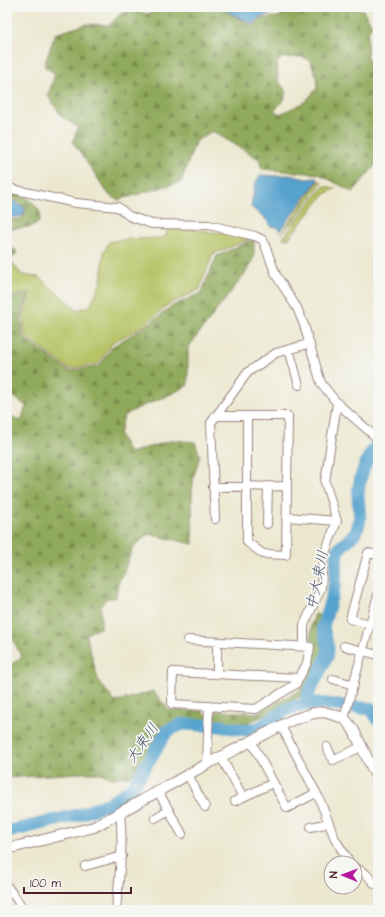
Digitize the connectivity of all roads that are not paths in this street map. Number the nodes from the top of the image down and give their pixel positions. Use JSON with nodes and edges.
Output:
{"nodes":[{"id":1,"x":7,"y":188,"type":"edge"},
{"id":2,"x":308,"y":344,"type":"junction"},
{"id":3,"x":289,"y":350,"type":"junction"},
{"id":4,"x":299,"y":385,"type":"dead end"},
{"id":5,"x":337,"y":403,"type":"junction"},
{"id":6,"x":215,"y":416,"type":"junction"},
{"id":7,"x":247,"y":416,"type":"junction"},
{"id":8,"x":377,"y":438,"type":"edge"},
{"id":9,"x":246,"y":486,"type":"junction"},
{"id":10,"x":268,"y":486,"type":"junction"},
{"id":11,"x":287,"y":486,"type":"junction"},
{"id":12,"x":213,"y":487,"type":"junction"},
{"id":13,"x":287,"y":517,"type":"junction"},
{"id":14,"x":215,"y":519,"type":"dead end"},
{"id":15,"x":337,"y":521,"type":"junction"},
{"id":16,"x":267,"y":524,"type":"dead end"},
{"id":17,"x":378,"y":555,"type":"edge"},
{"id":18,"x":378,"y":595,"type":"edge"},
{"id":19,"x":370,"y":624,"type":"junction"},
{"id":20,"x":188,"y":640,"type":"dead end"},
{"id":21,"x":217,"y":642,"type":"junction"},
{"id":22,"x":304,"y":646,"type":"junction"},
{"id":23,"x":344,"y":646,"type":"dead end"},
{"id":24,"x":363,"y":651,"type":"junction"},
{"id":25,"x":378,"y":656,"type":"edge"},
{"id":26,"x":217,"y":674,"type":"junction"},
{"id":27,"x":299,"y":678,"type":"junction"},
{"id":28,"x":333,"y":679,"type":"dead end"},
{"id":29,"x":354,"y":685,"type":"junction"},
{"id":30,"x":209,"y":706,"type":"junction"},
{"id":31,"x":345,"y":715,"type":"junction"},
{"id":32,"x":281,"y":726,"type":"junction"},
{"id":33,"x":251,"y":741,"type":"junction"},
{"id":34,"x":327,"y":747,"type":"dead end"},
{"id":35,"x":361,"y":747,"type":"junction"},
{"id":36,"x":221,"y":757,"type":"junction"},
{"id":37,"x":208,"y":764,"type":"junction"},
{"id":38,"x":188,"y":775,"type":"junction"},
{"id":39,"x":378,"y":780,"type":"edge"},
{"id":40,"x":273,"y":783,"type":"junction"},
{"id":41,"x":158,"y":791,"type":"junction"},
{"id":42,"x":316,"y":793,"type":"junction"},
{"id":43,"x":205,"y":807,"type":"dead end"},
{"id":44,"x":169,"y":810,"type":"junction"},
{"id":45,"x":120,"y":813,"type":"junction"},
{"id":46,"x":155,"y":818,"type":"dead end"},
{"id":47,"x":329,"y":823,"type":"junction"},
{"id":48,"x":311,"y":827,"type":"dead end"},
{"id":49,"x":182,"y":834,"type":"dead end"},
{"id":50,"x":7,"y":849,"type":"edge"},
{"id":51,"x":345,"y":855,"type":"edge"},
{"id":52,"x":122,"y":856,"type":"junction"},
{"id":53,"x":85,"y":866,"type":"dead end"},
{"id":54,"x":363,"y":872,"type":"edge"},
{"id":55,"x":378,"y":884,"type":"edge"},
{"id":56,"x":7,"y":886,"type":"edge"},
{"id":57,"x":24,"y":910,"type":"edge"},
{"id":58,"x":116,"y":910,"type":"edge"}],
"edges":[{"from":1,"to":2,"type":"street"},
{"from":2,"to":3,"type":"street"},
{"from":2,"to":5,"type":"street"},
{"from":3,"to":4,"type":"street"},
{"from":3,"to":6,"type":"street"},
{"from":5,"to":8,"type":"street"},
{"from":5,"to":15,"type":"street"},
{"from":6,"to":7,"type":"street"},
{"from":6,"to":12,"type":"street"},
{"from":7,"to":9,"type":"street"},
{"from":7,"to":11,"type":"street"},
{"from":9,"to":10,"type":"street"},
{"from":9,"to":12,"type":"street"},
{"from":9,"to":13,"type":"street"},
{"from":10,"to":11,"type":"street"},
{"from":10,"to":16,"type":"street"},
{"from":11,"to":13,"type":"street"},
{"from":12,"to":14,"type":"street"},
{"from":13,"to":15,"type":"street"},
{"from":15,"to":22,"type":"street"},
{"from":17,"to":19,"type":"street"},
{"from":18,"to":19,"type":"street"},
{"from":19,"to":24,"type":"street"},
{"from":20,"to":21,"type":"street"},
{"from":21,"to":22,"type":"street"},
{"from":21,"to":26,"type":"street"},
{"from":22,"to":27,"type":"street"},
{"from":23,"to":24,"type":"street"},
{"from":24,"to":25,"type":"street"},
{"from":24,"to":29,"type":"street"},
{"from":26,"to":27,"type":"street"},
{"from":26,"to":30,"type":"street"},
{"from":27,"to":30,"type":"street"},
{"from":28,"to":29,"type":"street"},
{"from":29,"to":31,"type":"street"},
{"from":30,"to":37,"type":"street"},
{"from":31,"to":32,"type":"street"},
{"from":31,"to":35,"type":"street"},
{"from":32,"to":33,"type":"street"},
{"from":32,"to":42,"type":"street"},
{"from":33,"to":36,"type":"street"},
{"from":33,"to":40,"type":"street"},
{"from":34,"to":35,"type":"street"},
{"from":35,"to":39,"type":"street"},
{"from":36,"to":37,"type":"street"},
{"from":36,"to":40,"type":"street"},
{"from":37,"to":38,"type":"street"},
{"from":38,"to":41,"type":"street"},
{"from":38,"to":43,"type":"street"},
{"from":40,"to":42,"type":"street"},
{"from":41,"to":44,"type":"street"},
{"from":41,"to":45,"type":"street"},
{"from":42,"to":47,"type":"street"},
{"from":44,"to":46,"type":"street"},
{"from":44,"to":49,"type":"street"},
{"from":45,"to":50,"type":"street"},
{"from":45,"to":52,"type":"street"},
{"from":47,"to":48,"type":"street"},
{"from":47,"to":51,"type":"street"},
{"from":52,"to":53,"type":"street"},
{"from":52,"to":58,"type":"street"},
{"from":54,"to":55,"type":"street"},
{"from":56,"to":57,"type":"street"}]}
